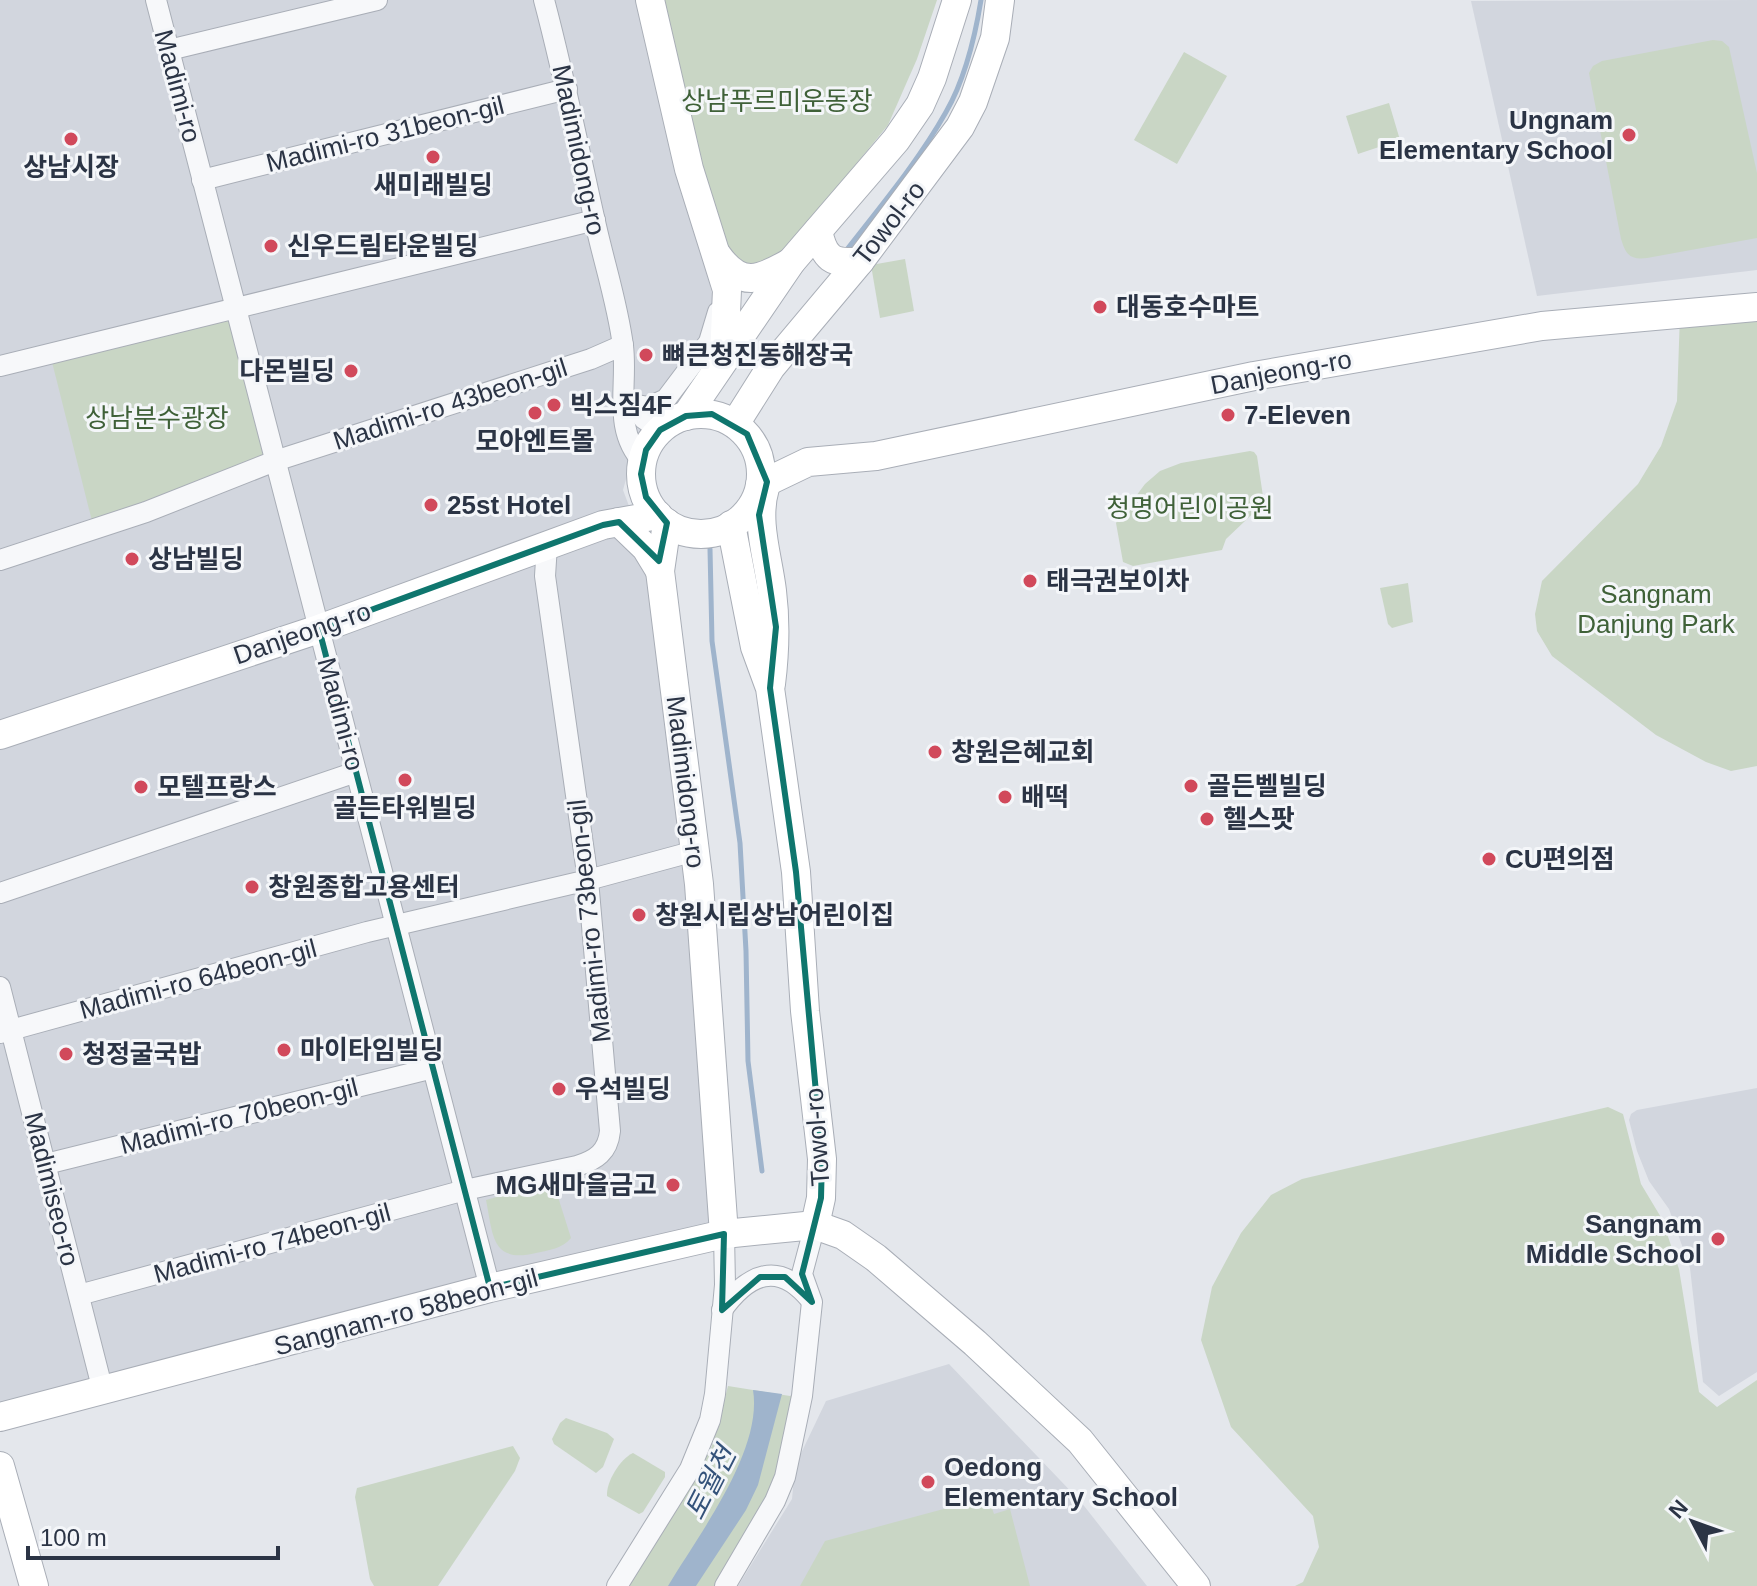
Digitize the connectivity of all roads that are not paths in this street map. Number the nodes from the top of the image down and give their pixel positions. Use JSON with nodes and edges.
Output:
{"nodes":[{"id":1,"x":156,"y":0,"type":"edge"},
{"id":2,"x":377,"y":0,"type":"edge"},
{"id":3,"x":544,"y":0,"type":"edge"},
{"id":4,"x":650,"y":0,"type":"edge"},
{"id":5,"x":957,"y":0,"type":"edge"},
{"id":6,"x":1000,"y":0,"type":"edge"},
{"id":7,"x":169,"y":50,"type":"junction"},
{"id":8,"x":567,"y":89,"type":"junction"},
{"id":9,"x":202,"y":180,"type":"junction"},
{"id":10,"x":595,"y":220,"type":"junction"},
{"id":11,"x":818,"y":231,"type":"junction"},
{"id":12,"x":860,"y":261,"type":"junction"},
{"id":13,"x":791,"y":262,"type":"junction"},
{"id":14,"x":719,"y":264,"type":"junction"},
{"id":15,"x":1757,"y":307,"type":"edge"},
{"id":16,"x":236,"y":310,"type":"junction"},
{"id":17,"x":623,"y":345,"type":"junction"},
{"id":18,"x":724,"y":361,"type":"junction"},
{"id":19,"x":0,"y":366,"type":"edge"},
{"id":20,"x":771,"y":367,"type":"junction"},
{"id":21,"x":628,"y":399,"type":"junction"},
{"id":22,"x":686,"y":416,"type":"junction"},
{"id":23,"x":735,"y":424,"type":"junction"},
{"id":24,"x":660,"y":430,"type":"junction"},
{"id":25,"x":782,"y":454,"type":"junction"},
{"id":26,"x":275,"y":461,"type":"junction"},
{"id":27,"x":643,"y":474,"type":"junction"},
{"id":28,"x":764,"y":483,"type":"junction"},
{"id":29,"x":662,"y":519,"type":"junction"},
{"id":30,"x":611,"y":524,"type":"junction"},
{"id":31,"x":731,"y":525,"type":"junction"},
{"id":32,"x":547,"y":545,"type":"junction"},
{"id":33,"x":0,"y":560,"type":"edge"},
{"id":34,"x":660,"y":571,"type":"junction"},
{"id":35,"x":319,"y":629,"type":"junction"},
{"id":36,"x":770,"y":688,"type":"junction"},
{"id":37,"x":0,"y":735,"type":"edge"},
{"id":38,"x":356,"y":772,"type":"junction"},
{"id":39,"x":695,"y":851,"type":"junction"},
{"id":40,"x":588,"y":880,"type":"junction"},
{"id":41,"x":0,"y":893,"type":"edge"},
{"id":42,"x":396,"y":925,"type":"junction"},
{"id":43,"x":0,"y":987,"type":"edge"},
{"id":44,"x":6,"y":1032,"type":"edge"},
{"id":45,"x":433,"y":1068,"type":"junction"},
{"id":46,"x":46,"y":1164,"type":"junction"},
{"id":47,"x":465,"y":1190,"type":"junction"},
{"id":48,"x":815,"y":1225,"type":"junction"},
{"id":49,"x":724,"y":1234,"type":"junction"},
{"id":50,"x":490,"y":1288,"type":"junction"},
{"id":51,"x":79,"y":1295,"type":"junction"},
{"id":52,"x":812,"y":1302,"type":"junction"},
{"id":53,"x":722,"y":1310,"type":"junction"},
{"id":54,"x":103,"y":1391,"type":"junction"},
{"id":55,"x":0,"y":1417,"type":"edge"},
{"id":56,"x":0,"y":1466,"type":"edge"},
{"id":57,"x":34,"y":1586,"type":"edge"},
{"id":58,"x":617,"y":1586,"type":"edge"},
{"id":59,"x":725,"y":1586,"type":"edge"},
{"id":60,"x":1196,"y":1586,"type":"edge"}],
"edges":[{"from":1,"to":7,"type":"street","name":"Madimi-ro"},
{"from":2,"to":7,"type":"street"},
{"from":3,"to":8,"type":"street","name":"Madimidong-ro"},
{"from":4,"to":14,"type":"street"},
{"from":5,"to":11,"type":"street","name":"Towol-ro"},
{"from":6,"to":12,"type":"street","name":"Towol-ro"},
{"from":7,"to":9,"type":"street","name":"Madimi-ro"},
{"from":8,"to":9,"type":"street","name":"Madimi-ro 31beon-gil"},
{"from":8,"to":10,"type":"street","name":"Madimidong-ro"},
{"from":9,"to":16,"type":"street","name":"Madimi-ro"},
{"from":10,"to":16,"type":"street"},
{"from":10,"to":17,"type":"street","name":"Madimidong-ro"},
{"from":11,"to":12,"type":"street"},
{"from":11,"to":13,"type":"street","name":"Towol-ro"},
{"from":12,"to":20,"type":"street","name":"Towol-ro"},
{"from":13,"to":14,"type":"street"},
{"from":13,"to":18,"type":"street","name":"Towol-ro"},
{"from":14,"to":18,"type":"street"},
{"from":14,"to":21,"type":"street"},
{"from":15,"to":25,"type":"street","name":"Danjeong-ro"},
{"from":16,"to":19,"type":"street"},
{"from":16,"to":26,"type":"street","name":"Madimi-ro"},
{"from":17,"to":21,"type":"street","name":"Madimidong-ro"},
{"from":17,"to":26,"type":"street","name":"Madimi-ro 43beon-gil"},
{"from":18,"to":22,"type":"street","name":"Towol-ro"},
{"from":20,"to":23,"type":"street","name":"Towol-ro"},
{"from":20,"to":25,"type":"street"},
{"from":21,"to":24,"type":"street"},
{"from":21,"to":27,"type":"street","name":"Madimidong-ro"},
{"from":22,"to":23,"type":"street"},
{"from":22,"to":24,"type":"street"},
{"from":23,"to":25,"type":"street"},
{"from":24,"to":27,"type":"street"},
{"from":25,"to":28,"type":"street","name":"Danjeong-ro"},
{"from":25,"to":28,"type":"street"},
{"from":26,"to":33,"type":"street","name":"Madimi-ro 43beon-gil"},
{"from":26,"to":35,"type":"street","name":"Madimi-ro"},
{"from":27,"to":29,"type":"street"},
{"from":27,"to":30,"type":"street","name":"Danjeong-ro"},
{"from":28,"to":31,"type":"street"},
{"from":28,"to":36,"type":"street"},
{"from":29,"to":30,"type":"street","name":"Danjeong-ro"},
{"from":29,"to":31,"type":"street"},
{"from":29,"to":34,"type":"street","name":"Madimidong-ro"},
{"from":30,"to":32,"type":"street","name":"Danjeong-ro"},
{"from":30,"to":34,"type":"street"},
{"from":31,"to":36,"type":"street","name":"Towol-ro"},
{"from":32,"to":35,"type":"street","name":"Danjeong-ro"},
{"from":32,"to":40,"type":"street","name":"Madimi-ro 73beon-gil"},
{"from":34,"to":39,"type":"street","name":"Madimidong-ro"},
{"from":35,"to":37,"type":"street","name":"Danjeong-ro"},
{"from":35,"to":38,"type":"street","name":"Madimi-ro"},
{"from":36,"to":48,"type":"street","name":"Towol-ro"},
{"from":38,"to":41,"type":"street"},
{"from":38,"to":42,"type":"street","name":"Madimi-ro"},
{"from":39,"to":40,"type":"street","name":"Madimi-ro 64beon-gil"},
{"from":39,"to":49,"type":"street","name":"Madimidong-ro"},
{"from":40,"to":42,"type":"street","name":"Madimi-ro 64beon-gil"},
{"from":40,"to":47,"type":"street","name":"Madimi-ro 73beon-gil"},
{"from":42,"to":44,"type":"street","name":"Madimi-ro 64beon-gil"},
{"from":42,"to":45,"type":"street","name":"Madimi-ro"},
{"from":43,"to":44,"type":"street","name":"Madimiseo-ro"},
{"from":44,"to":46,"type":"street","name":"Madimiseo-ro"},
{"from":45,"to":46,"type":"street","name":"Madimi-ro 70beon-gil"},
{"from":45,"to":47,"type":"street","name":"Madimi-ro"},
{"from":46,"to":51,"type":"street","name":"Madimiseo-ro"},
{"from":47,"to":50,"type":"street","name":"Madimi-ro"},
{"from":47,"to":51,"type":"street","name":"Madimi-ro 74beon-gil"},
{"from":48,"to":49,"type":"street","name":"Sangnam-ro 58beon-gil"},
{"from":48,"to":52,"type":"street"},
{"from":48,"to":60,"type":"street","name":"Towol-ro"},
{"from":49,"to":50,"type":"street","name":"Sangnam-ro 58beon-gil"},
{"from":49,"to":53,"type":"street"},
{"from":50,"to":54,"type":"street","name":"Sangnam-ro 58beon-gil"},
{"from":51,"to":54,"type":"street","name":"Madimiseo-ro"},
{"from":52,"to":53,"type":"street"},
{"from":52,"to":59,"type":"street"},
{"from":53,"to":58,"type":"street"},
{"from":54,"to":55,"type":"street","name":"Sangnam-ro 58beon-gil"},
{"from":56,"to":57,"type":"street"}]}
